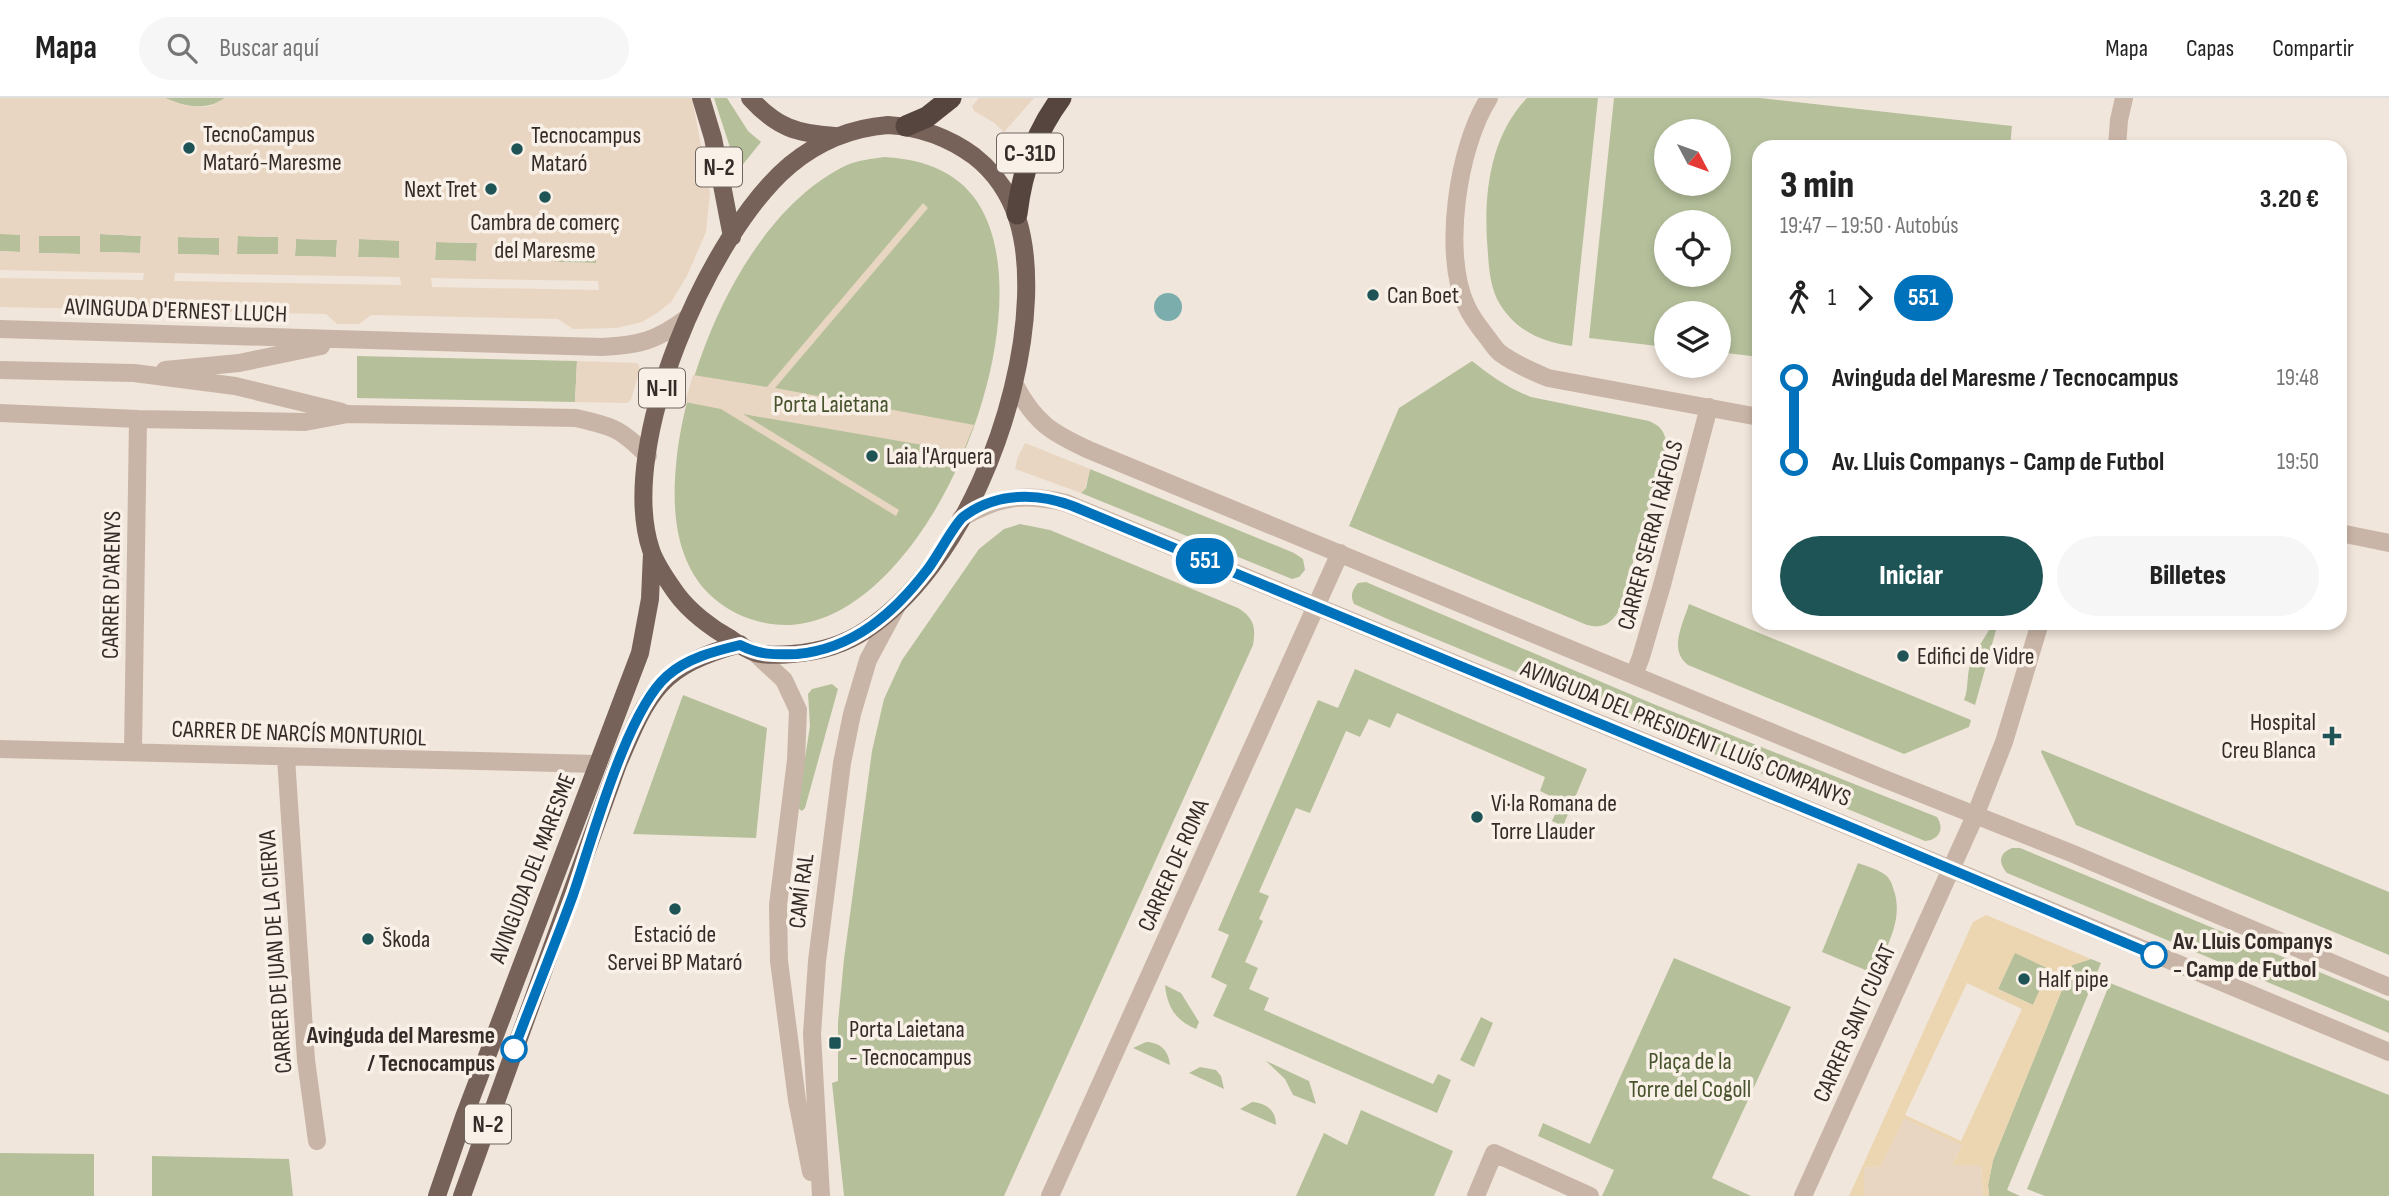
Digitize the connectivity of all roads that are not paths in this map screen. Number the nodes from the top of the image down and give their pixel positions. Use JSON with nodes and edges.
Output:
{"nodes":[{"id":1,"x":701,"y":98,"type":"edge"},
{"id":2,"x":750,"y":98,"type":"edge"},
{"id":3,"x":951,"y":98,"type":"edge"},
{"id":4,"x":1060,"y":98,"type":"edge"},
{"id":5,"x":1489,"y":98,"type":"edge"},
{"id":6,"x":2124,"y":98,"type":"edge"},
{"id":7,"x":906,"y":126,"type":"junction"},
{"id":8,"x":835,"y":136,"type":"junction"},
{"id":9,"x":2118,"y":140,"type":"edge"},
{"id":10,"x":1017,"y":215,"type":"junction"},
{"id":11,"x":732,"y":237,"type":"junction"},
{"id":12,"x":687,"y":318,"type":"junction"},
{"id":13,"x":0,"y":329,"type":"edge"},
{"id":14,"x":351,"y":340,"type":"junction"},
{"id":15,"x":0,"y":370,"type":"edge"},
{"id":16,"x":134,"y":373,"type":"junction"},
{"id":17,"x":1015,"y":386,"type":"junction"},
{"id":18,"x":1709,"y":407,"type":"junction"},
{"id":19,"x":0,"y":413,"type":"edge"},
{"id":20,"x":348,"y":414,"type":"junction"},
{"id":21,"x":1752,"y":415,"type":"edge"},
{"id":22,"x":138,"y":419,"type":"junction"},
{"id":23,"x":648,"y":456,"type":"junction"},
{"id":24,"x":961,"y":518,"type":"junction"},
{"id":25,"x":2347,"y":534,"type":"edge"},
{"id":26,"x":2389,"y":543,"type":"edge"},
{"id":27,"x":652,"y":553,"type":"junction"},
{"id":28,"x":1340,"y":553,"type":"junction"},
{"id":29,"x":898,"y":604,"type":"junction"},
{"id":30,"x":1316,"y":607,"type":"junction"},
{"id":31,"x":2038,"y":630,"type":"edge"},
{"id":32,"x":748,"y":649,"type":"junction"},
{"id":33,"x":1634,"y":675,"type":"junction"},
{"id":34,"x":0,"y":749,"type":"edge"},
{"id":35,"x":133,"y":751,"type":"junction"},
{"id":36,"x":286,"y":758,"type":"junction"},
{"id":37,"x":597,"y":764,"type":"junction"},
{"id":38,"x":1975,"y":816,"type":"junction"},
{"id":39,"x":1950,"y":870,"type":"junction"},
{"id":40,"x":2389,"y":987,"type":"edge"},
{"id":41,"x":2389,"y":1052,"type":"edge"},
{"id":42,"x":317,"y":1141,"type":"dead end"},
{"id":43,"x":437,"y":1196,"type":"edge"},
{"id":44,"x":462,"y":1196,"type":"edge"},
{"id":45,"x":819,"y":1196,"type":"edge"},
{"id":46,"x":1050,"y":1196,"type":"edge"},
{"id":47,"x":1476,"y":1196,"type":"edge"},
{"id":48,"x":1590,"y":1196,"type":"edge"},
{"id":49,"x":1803,"y":1196,"type":"edge"}],
"edges":[{"from":1,"to":11,"type":"main road","number":"N-2"},
{"from":2,"to":8,"type":"main road"},
{"from":3,"to":7,"type":"highway"},
{"from":4,"to":10,"type":"highway","number":"C-31D"},
{"from":5,"to":18,"type":"street"},
{"from":6,"to":9,"type":"street"},
{"from":7,"to":8,"type":"main road","number":"N-II"},
{"from":7,"to":10,"type":"main road","number":"N-II"},
{"from":8,"to":11,"type":"main road","number":"N-II"},
{"from":10,"to":17,"type":"main road","number":"N-II"},
{"from":11,"to":12,"type":"main road","number":"N-II"},
{"from":12,"to":14,"type":"street","name":"AVINGUDA D'ERNEST LLUCH"},
{"from":12,"to":23,"type":"main road","number":"N-II"},
{"from":13,"to":14,"type":"street","name":"AVINGUDA D'ERNEST LLUCH"},
{"from":14,"to":16,"type":"street","name":"AVINGUDA D'ERNEST LLUCH"},
{"from":15,"to":16,"type":"street","name":"AVINGUDA D'ERNEST LLUCH"},
{"from":16,"to":20,"type":"street","name":"AVINGUDA D'ERNEST LLUCH"},
{"from":17,"to":24,"type":"main road","number":"N-II"},
{"from":17,"to":28,"type":"street","name":"AVINGUDA DEL PRESIDENT LLUÍS COMPANYS"},
{"from":18,"to":21,"type":"street"},
{"from":18,"to":33,"type":"street","name":"CARRER SERRA I RÀFOLS"},
{"from":19,"to":22,"type":"street","name":"AVINGUDA D'ERNEST LLUCH"},
{"from":20,"to":22,"type":"street","name":"AVINGUDA D'ERNEST LLUCH"},
{"from":20,"to":23,"type":"street","name":"AVINGUDA D'ERNEST LLUCH"},
{"from":22,"to":35,"type":"street","name":"CARRER D'ARENYS"},
{"from":23,"to":27,"type":"main road","number":"N-II"},
{"from":24,"to":29,"type":"main road","number":"N-II"},
{"from":24,"to":30,"type":"street","name":"AVINGUDA DEL PRESIDENT LLUÍS COMPANYS"},
{"from":25,"to":26,"type":"street"},
{"from":27,"to":32,"type":"main road","number":"N-II"},
{"from":27,"to":37,"type":"main road","name":"AVINGUDA DEL MARESME","number":"N-2"},
{"from":28,"to":30,"type":"street","name":"CARRER DE ROMA"},
{"from":28,"to":33,"type":"street","name":"AVINGUDA DEL PRESIDENT LLUÍS COMPANYS"},
{"from":29,"to":32,"type":"main road","number":"N-II"},
{"from":29,"to":45,"type":"street","name":"CAMÍ RAL"},
{"from":30,"to":39,"type":"street","name":"AVINGUDA DEL PRESIDENT LLUÍS COMPANYS"},
{"from":30,"to":46,"type":"street","name":"CARRER DE ROMA"},
{"from":31,"to":38,"type":"street","name":"CARRER SANT CUGAT"},
{"from":32,"to":44,"type":"main road","name":"AVINGUDA DEL MARESME","number":"N-2"},
{"from":32,"to":45,"type":"street","name":"CAMÍ RAL"},
{"from":33,"to":38,"type":"street","name":"AVINGUDA DEL PRESIDENT LLUÍS COMPANYS"},
{"from":34,"to":35,"type":"street","name":"CARRER DE NARCÍS MONTURIOL"},
{"from":35,"to":36,"type":"street","name":"CARRER DE NARCÍS MONTURIOL"},
{"from":36,"to":37,"type":"street","name":"CARRER DE NARCÍS MONTURIOL"},
{"from":36,"to":42,"type":"street","name":"CARRER DE JUAN DE LA CIERVA"},
{"from":37,"to":43,"type":"main road","name":"AVINGUDA DEL MARESME","number":"N-2"},
{"from":38,"to":39,"type":"street","name":"CARRER SANT CUGAT"},
{"from":38,"to":40,"type":"street","name":"AVINGUDA DEL PRESIDENT LLUÍS COMPANYS"},
{"from":39,"to":41,"type":"street","name":"AVINGUDA DEL PRESIDENT LLUÍS COMPANYS"},
{"from":39,"to":49,"type":"street","name":"CARRER SANT CUGAT"},
{"from":47,"to":48,"type":"street"}]}
